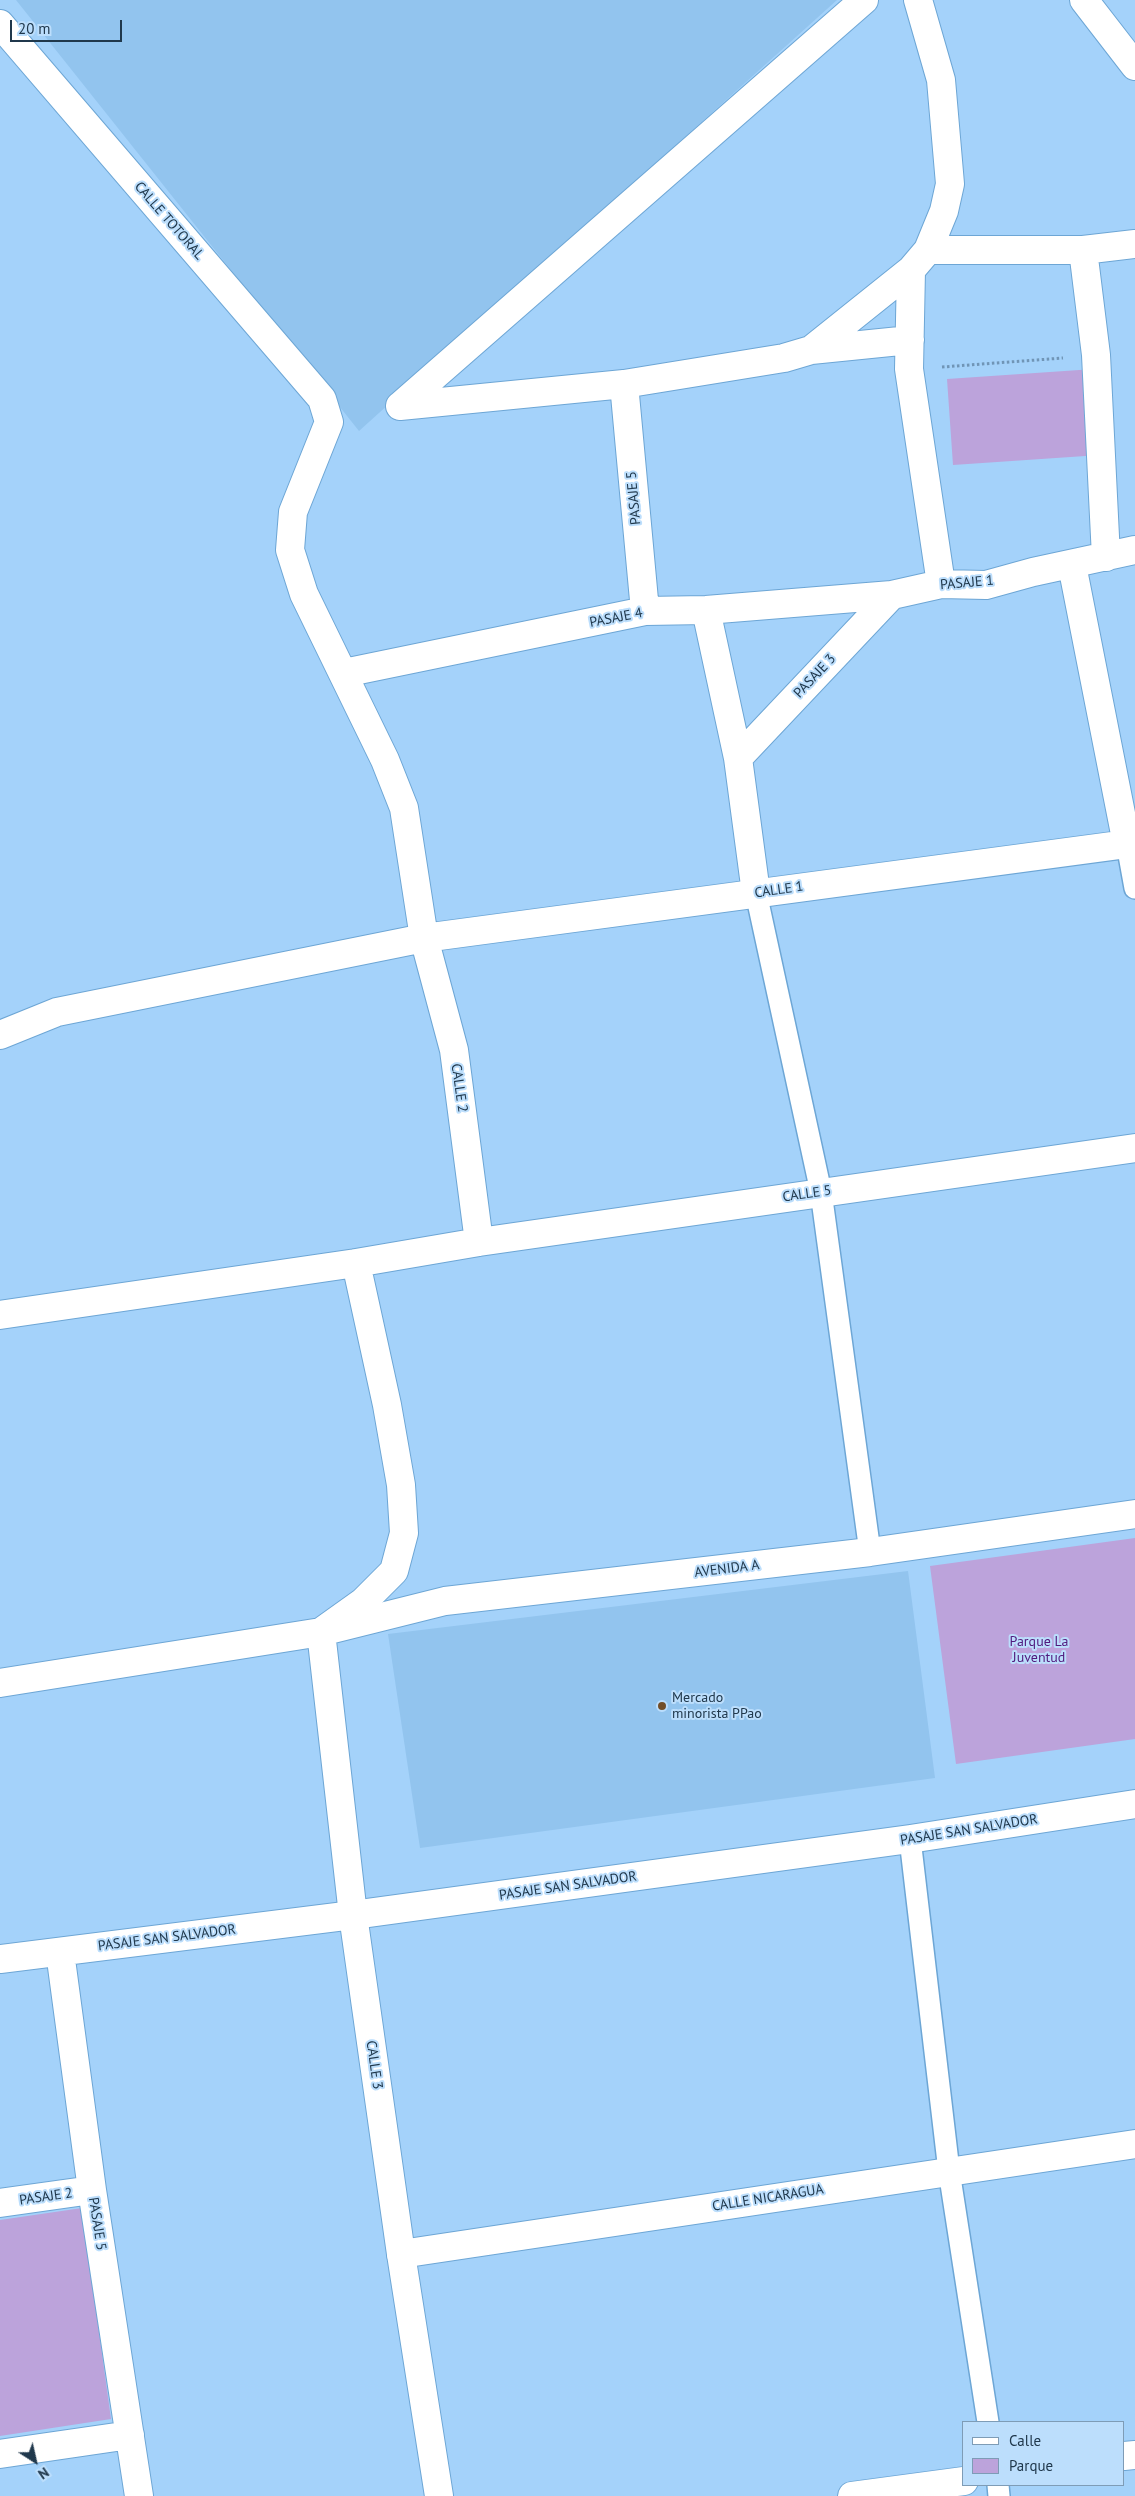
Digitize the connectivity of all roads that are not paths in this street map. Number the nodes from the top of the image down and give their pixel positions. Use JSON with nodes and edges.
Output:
{"nodes":[{"id":1,"x":864,"y":0,"type":"edge"},
{"id":2,"x":918,"y":0,"type":"edge"},
{"id":3,"x":1084,"y":0,"type":"edge"},
{"id":4,"x":1,"y":27,"type":"edge"},
{"id":5,"x":1135,"y":66,"type":"edge"},
{"id":6,"x":1135,"y":244,"type":"edge"},
{"id":7,"x":1083,"y":250,"type":"junction"},
{"id":8,"x":919,"y":260,"type":"junction"},
{"id":9,"x":910,"y":340,"type":"junction"},
{"id":10,"x":811,"y":350,"type":"junction"},
{"id":11,"x":624,"y":384,"type":"junction"},
{"id":12,"x":329,"y":422,"type":"joint"},
{"id":13,"x":1135,"y":550,"type":"edge"},
{"id":14,"x":1106,"y":557,"type":"junction"},
{"id":15,"x":1072,"y":565,"type":"junction"},
{"id":16,"x":941,"y":584,"type":"junction"},
{"id":17,"x":892,"y":595,"type":"junction"},
{"id":18,"x":706,"y":610,"type":"junction"},
{"id":19,"x":645,"y":611,"type":"junction"},
{"id":20,"x":344,"y":673,"type":"junction"},
{"id":21,"x":738,"y":758,"type":"junction"},
{"id":22,"x":1131,"y":844,"type":"edge"},
{"id":23,"x":1135,"y":888,"type":"edge"},
{"id":24,"x":756,"y":893,"type":"junction"},
{"id":25,"x":424,"y":938,"type":"junction"},
{"id":26,"x":0,"y":1035,"type":"edge"},
{"id":27,"x":1135,"y":1148,"type":"edge"},
{"id":28,"x":821,"y":1192,"type":"junction"},
{"id":29,"x":479,"y":1242,"type":"junction"},
{"id":30,"x":356,"y":1263,"type":"junction"},
{"id":31,"x":0,"y":1315,"type":"edge"},
{"id":32,"x":1135,"y":1514,"type":"edge"},
{"id":33,"x":870,"y":1552,"type":"junction"},
{"id":34,"x":321,"y":1632,"type":"junction"},
{"id":35,"x":0,"y":1683,"type":"edge"},
{"id":36,"x":1135,"y":1804,"type":"edge"},
{"id":37,"x":910,"y":1839,"type":"junction"},
{"id":38,"x":353,"y":1915,"type":"junction"},
{"id":39,"x":60,"y":1952,"type":"junction"},
{"id":40,"x":0,"y":1959,"type":"edge"},
{"id":41,"x":1135,"y":2144,"type":"edge"},
{"id":42,"x":949,"y":2171,"type":"junction"},
{"id":43,"x":92,"y":2190,"type":"junction"},
{"id":44,"x":0,"y":2204,"type":"edge"},
{"id":45,"x":401,"y":2254,"type":"junction"},
{"id":46,"x":988,"y":2421,"type":"edge"},
{"id":47,"x":130,"y":2435,"type":"junction"},
{"id":48,"x":0,"y":2454,"type":"edge"},
{"id":49,"x":962,"y":2481,"type":"edge"},
{"id":50,"x":139,"y":2496,"type":"edge"},
{"id":51,"x":439,"y":2496,"type":"edge"},
{"id":52,"x":852,"y":2496,"type":"edge"}],
"edges":[{"from":1,"to":11,"type":"street"},
{"from":2,"to":8,"type":"street"},
{"from":3,"to":5,"type":"street"},
{"from":4,"to":12,"type":"street","name":"CALLE TOTORAL"},
{"from":6,"to":7,"type":"street"},
{"from":7,"to":8,"type":"street"},
{"from":7,"to":14,"type":"street"},
{"from":8,"to":9,"type":"street"},
{"from":8,"to":10,"type":"street"},
{"from":9,"to":10,"type":"street"},
{"from":9,"to":16,"type":"street"},
{"from":10,"to":11,"type":"street"},
{"from":11,"to":19,"type":"street","name":"PASAJE 5"},
{"from":12,"to":20,"type":"street","name":"CALLE 2"},
{"from":13,"to":14,"type":"street","name":"PASAJE 1"},
{"from":14,"to":15,"type":"street","name":"PASAJE 1"},
{"from":15,"to":16,"type":"street","name":"PASAJE 1"},
{"from":15,"to":22,"type":"street"},
{"from":16,"to":17,"type":"street","name":"PASAJE 1"},
{"from":17,"to":18,"type":"street","name":"PASAJE 4"},
{"from":17,"to":21,"type":"street","name":"PASAJE 3"},
{"from":18,"to":19,"type":"street","name":"PASAJE 4"},
{"from":18,"to":21,"type":"street"},
{"from":19,"to":20,"type":"street","name":"PASAJE 4"},
{"from":20,"to":25,"type":"street","name":"CALLE 2"},
{"from":21,"to":24,"type":"street"},
{"from":22,"to":23,"type":"lane"},
{"from":22,"to":24,"type":"street","name":"CALLE 1"},
{"from":24,"to":25,"type":"street","name":"CALLE 1"},
{"from":24,"to":28,"type":"lane"},
{"from":25,"to":26,"type":"street","name":"CALLE 1"},
{"from":25,"to":29,"type":"street","name":"CALLE 2"},
{"from":27,"to":28,"type":"street","name":"CALLE 5"},
{"from":28,"to":29,"type":"street","name":"CALLE 5"},
{"from":28,"to":33,"type":"lane"},
{"from":29,"to":30,"type":"street","name":"CALLE 5"},
{"from":30,"to":31,"type":"street","name":"CALLE 5"},
{"from":30,"to":34,"type":"street"},
{"from":32,"to":33,"type":"street","name":"AVENIDA A"},
{"from":33,"to":34,"type":"street","name":"AVENIDA A"},
{"from":34,"to":35,"type":"street","name":"AVENIDA A"},
{"from":34,"to":38,"type":"street","name":"CALLE 3"},
{"from":36,"to":37,"type":"street","name":"PASAJE SAN SALVADOR"},
{"from":37,"to":38,"type":"street","name":"PASAJE SAN SALVADOR"},
{"from":37,"to":42,"type":"lane"},
{"from":38,"to":39,"type":"street","name":"PASAJE SAN SALVADOR"},
{"from":38,"to":45,"type":"street","name":"CALLE 3"},
{"from":39,"to":40,"type":"street","name":"PASAJE SAN SALVADOR"},
{"from":39,"to":43,"type":"street","name":"PASAJE 5"},
{"from":41,"to":42,"type":"street","name":"CALLE NICARAGUA"},
{"from":42,"to":45,"type":"street","name":"CALLE NICARAGUA"},
{"from":42,"to":46,"type":"lane"},
{"from":43,"to":44,"type":"street","name":"PASAJE 2"},
{"from":43,"to":47,"type":"street","name":"PASAJE 5"},
{"from":45,"to":51,"type":"street","name":"CALLE 3"},
{"from":47,"to":48,"type":"street"},
{"from":47,"to":50,"type":"street","name":"PASAJE 5"},
{"from":49,"to":52,"type":"street"}]}
